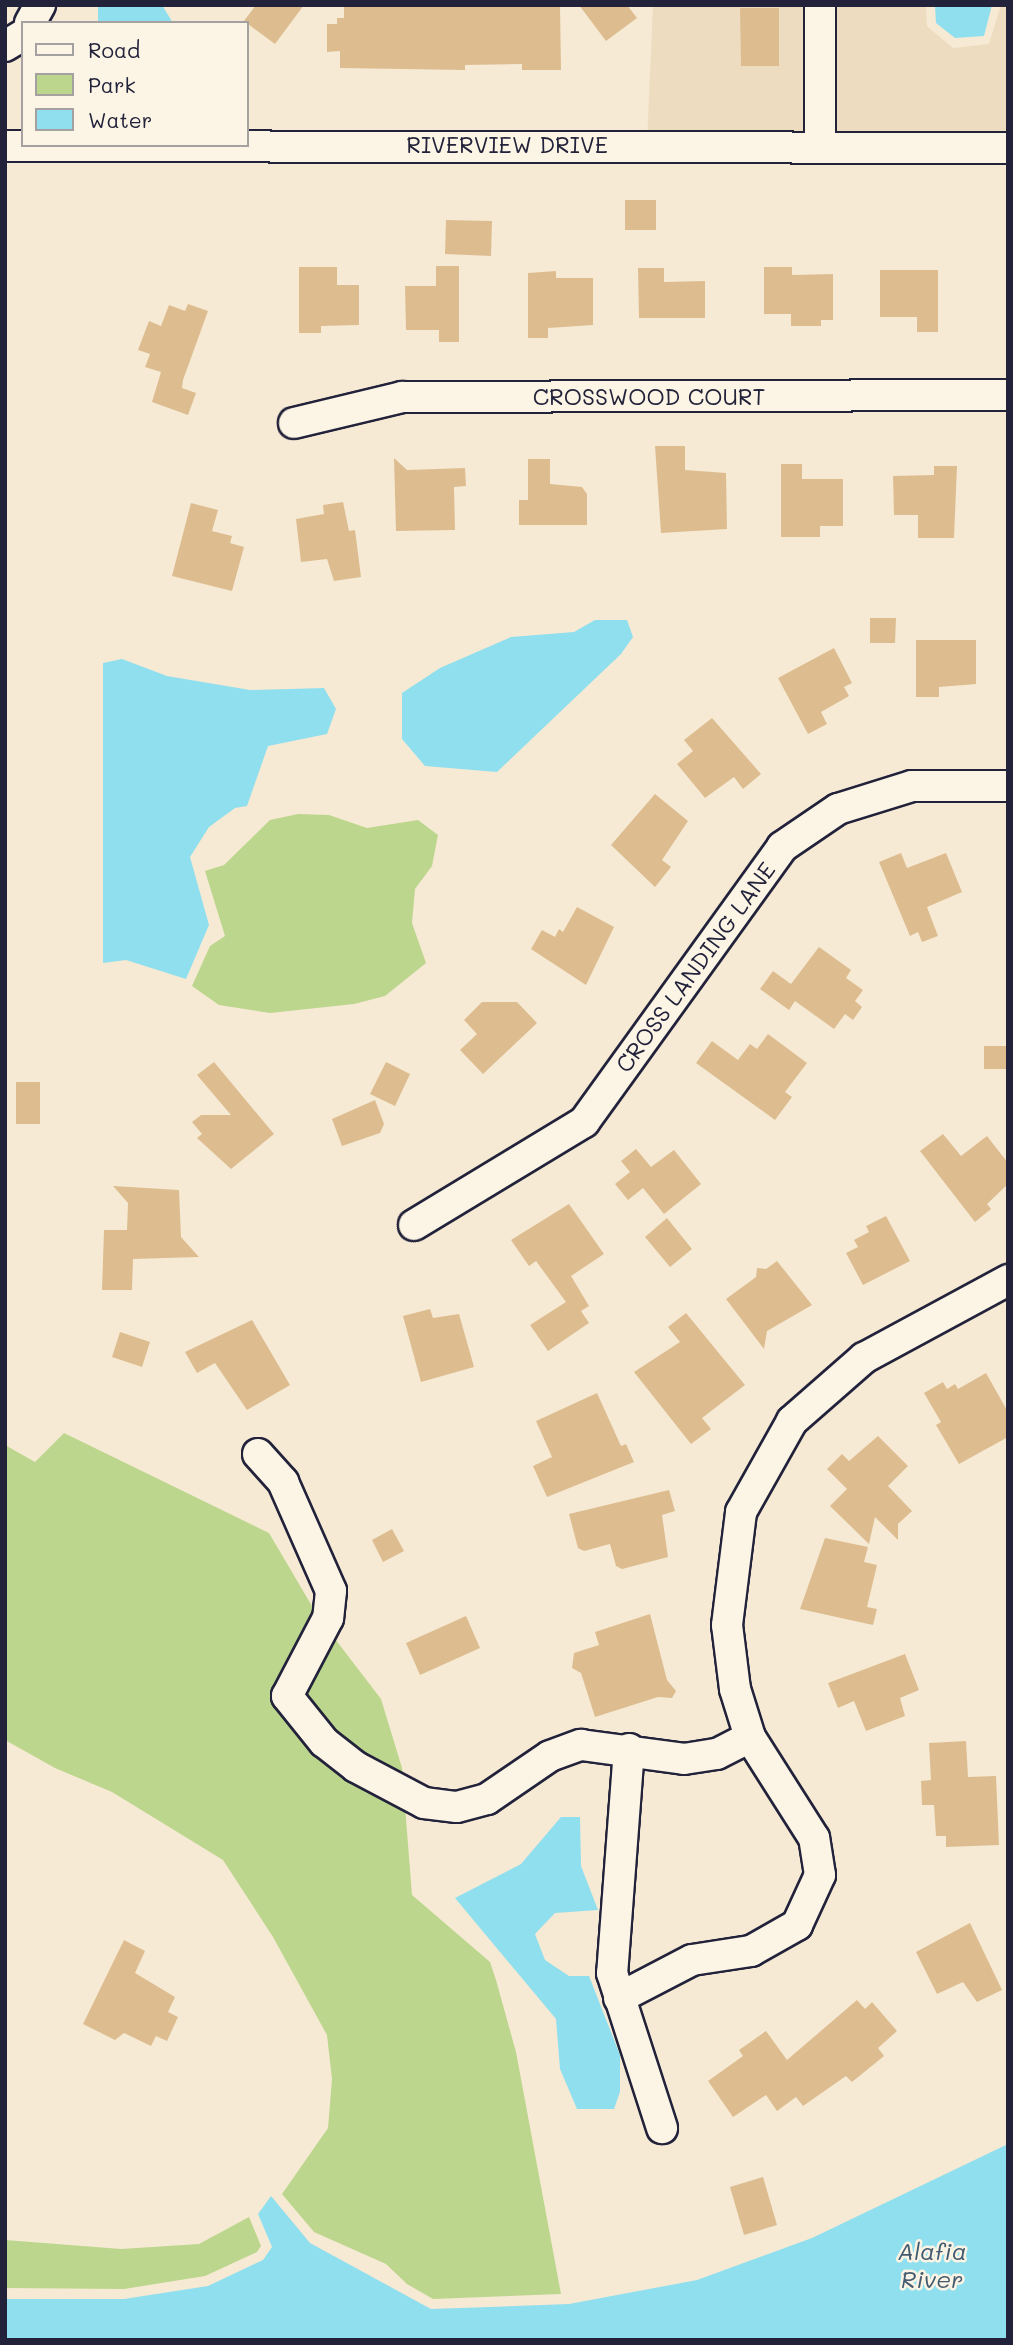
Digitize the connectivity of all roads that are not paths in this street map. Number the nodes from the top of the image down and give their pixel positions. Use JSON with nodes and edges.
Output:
{"nodes":[{"id":1,"x":40,"y":5,"type":"edge"},
{"id":2,"x":820,"y":5,"type":"edge"},
{"id":3,"x":31,"y":21,"type":"edge"},
{"id":4,"x":21,"y":36,"type":"edge"},
{"id":5,"x":5,"y":46,"type":"edge"},
{"id":6,"x":248,"y":146,"type":"edge"},
{"id":7,"x":820,"y":147,"type":"junction"},
{"id":8,"x":1008,"y":148,"type":"edge"},
{"id":9,"x":1008,"y":395,"type":"edge"},
{"id":10,"x":294,"y":423,"type":"dead end"},
{"id":11,"x":1008,"y":786,"type":"edge"},
{"id":12,"x":414,"y":1225,"type":"dead end"},
{"id":13,"x":1008,"y":1280,"type":"edge"},
{"id":14,"x":258,"y":1454,"type":"dead end"},
{"id":15,"x":750,"y":1737,"type":"junction"},
{"id":16,"x":629,"y":1749,"type":"junction"},
{"id":17,"x":619,"y":1998,"type":"junction"},
{"id":18,"x":662,"y":2128,"type":"dead end"}],
"edges":[{"from":1,"to":3,"type":"street"},
{"from":2,"to":7,"type":"street"},
{"from":4,"to":5,"type":"street"},
{"from":6,"to":7,"type":"street","name":"RIVERVIEW DRIVE"},
{"from":7,"to":8,"type":"street","name":"RIVERVIEW DRIVE"},
{"from":9,"to":10,"type":"street","name":"CROSSWOOD COURT"},
{"from":11,"to":12,"type":"street","name":"CROSS LANDING LANE"},
{"from":13,"to":15,"type":"street"},
{"from":14,"to":16,"type":"street"},
{"from":15,"to":16,"type":"street"},
{"from":15,"to":17,"type":"street"},
{"from":16,"to":17,"type":"street"},
{"from":17,"to":18,"type":"street"}]}
